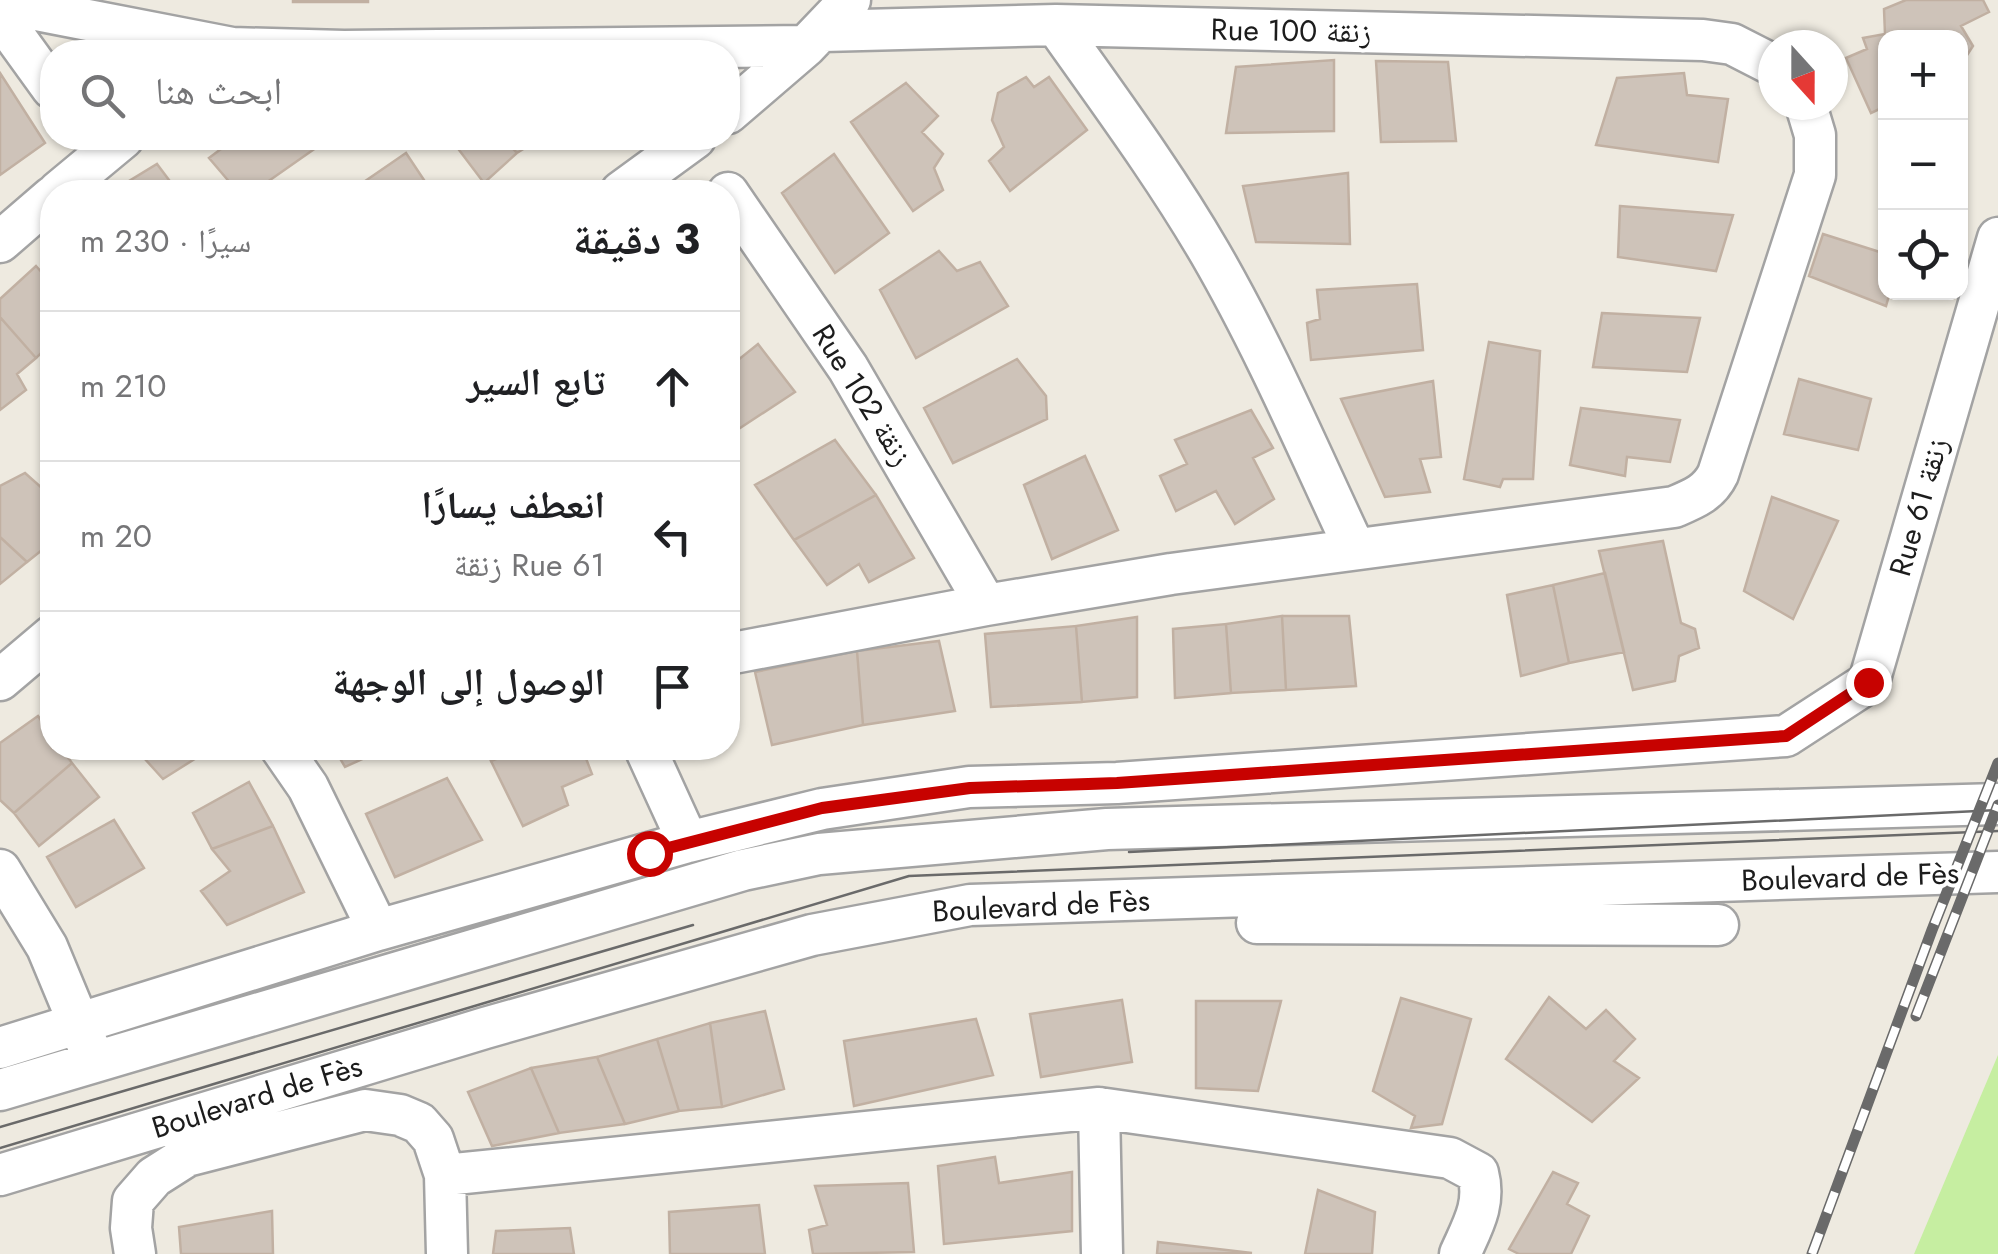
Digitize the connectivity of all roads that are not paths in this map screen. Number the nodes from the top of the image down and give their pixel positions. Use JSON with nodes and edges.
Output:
{"nodes":[{"id":1,"x":850,"y":0,"type":"edge"},
{"id":2,"x":0,"y":3,"type":"edge"},
{"id":3,"x":0,"y":16,"type":"edge"},
{"id":4,"x":1056,"y":26,"type":"junction"},
{"id":5,"x":814,"y":38,"type":"junction"},
{"id":6,"x":180,"y":40,"type":"edge"},
{"id":7,"x":740,"y":40,"type":"edge"},
{"id":8,"x":1758,"y":56,"type":"edge"},
{"id":9,"x":40,"y":71,"type":"edge"},
{"id":10,"x":740,"y":103,"type":"edge"},
{"id":11,"x":1810,"y":120,"type":"edge"},
{"id":12,"x":97,"y":150,"type":"edge"},
{"id":13,"x":679,"y":150,"type":"edge"},
{"id":14,"x":701,"y":150,"type":"edge"},
{"id":15,"x":69,"y":180,"type":"edge"},
{"id":16,"x":638,"y":180,"type":"edge"},
{"id":17,"x":719,"y":180,"type":"edge"},
{"id":18,"x":40,"y":208,"type":"edge"},
{"id":19,"x":740,"y":212,"type":"edge"},
{"id":20,"x":1998,"y":238,"type":"edge"},
{"id":21,"x":0,"y":242,"type":"edge"},
{"id":22,"x":1354,"y":548,"type":"junction"},
{"id":23,"x":986,"y":605,"type":"junction"},
{"id":24,"x":40,"y":646,"type":"edge"},
{"id":25,"x":740,"y":652,"type":"edge"},
{"id":26,"x":0,"y":680,"type":"edge"},
{"id":27,"x":289,"y":760,"type":"edge"},
{"id":28,"x":650,"y":760,"type":"edge"},
{"id":29,"x":1998,"y":804,"type":"edge"},
{"id":30,"x":688,"y":842,"type":"junction"},
{"id":31,"x":0,"y":870,"type":"edge"},
{"id":32,"x":1998,"y":872,"type":"edge"},
{"id":33,"x":970,"y":904,"type":"junction"},
{"id":34,"x":1718,"y":926,"type":"dead end"},
{"id":35,"x":378,"y":930,"type":"junction"},
{"id":36,"x":81,"y":1022,"type":"junction"},
{"id":37,"x":0,"y":1048,"type":"edge"},
{"id":38,"x":93,"y":1061,"type":"junction"},
{"id":39,"x":0,"y":1090,"type":"edge"},
{"id":40,"x":1099,"y":1108,"type":"junction"},
{"id":41,"x":0,"y":1175,"type":"edge"},
{"id":42,"x":445,"y":1175,"type":"junction"},
{"id":43,"x":135,"y":1254,"type":"edge"},
{"id":44,"x":447,"y":1254,"type":"edge"},
{"id":45,"x":1102,"y":1254,"type":"edge"},
{"id":46,"x":1460,"y":1254,"type":"edge"}],
"edges":[{"from":1,"to":5,"type":"street"},
{"from":2,"to":6,"type":"street","name":"Rue 100 زنقة"},
{"from":3,"to":9,"type":"street"},
{"from":4,"to":5,"type":"street","name":"Rue 100 زنقة"},
{"from":4,"to":8,"type":"street","name":"Rue 100 زنقة"},
{"from":4,"to":22,"type":"street"},
{"from":5,"to":7,"type":"street","name":"Rue 100 زنقة"},
{"from":5,"to":10,"type":"street"},
{"from":11,"to":22,"type":"street"},
{"from":12,"to":15,"type":"street"},
{"from":13,"to":16,"type":"street"},
{"from":14,"to":17,"type":"street","name":"Rue 102 زنقة"},
{"from":18,"to":21,"type":"street"},
{"from":19,"to":23,"type":"street","name":"Rue 102 زنقة"},
{"from":20,"to":30,"type":"street","name":"Rue 61 زنقة"},
{"from":22,"to":23,"type":"street"},
{"from":23,"to":25,"type":"street"},
{"from":24,"to":26,"type":"street"},
{"from":27,"to":35,"type":"street"},
{"from":28,"to":30,"type":"street"},
{"from":29,"to":38,"type":"street"},
{"from":30,"to":35,"type":"street"},
{"from":31,"to":36,"type":"street"},
{"from":32,"to":33,"type":"street","name":"Boulevard de Fès"},
{"from":33,"to":34,"type":"street"},
{"from":33,"to":41,"type":"street","name":"Boulevard de Fès"},
{"from":35,"to":36,"type":"street"},
{"from":36,"to":37,"type":"street"},
{"from":36,"to":38,"type":"street"},
{"from":38,"to":39,"type":"street"},
{"from":40,"to":42,"type":"street"},
{"from":40,"to":45,"type":"street"},
{"from":40,"to":46,"type":"street"},
{"from":42,"to":43,"type":"street"},
{"from":42,"to":44,"type":"street"}]}
